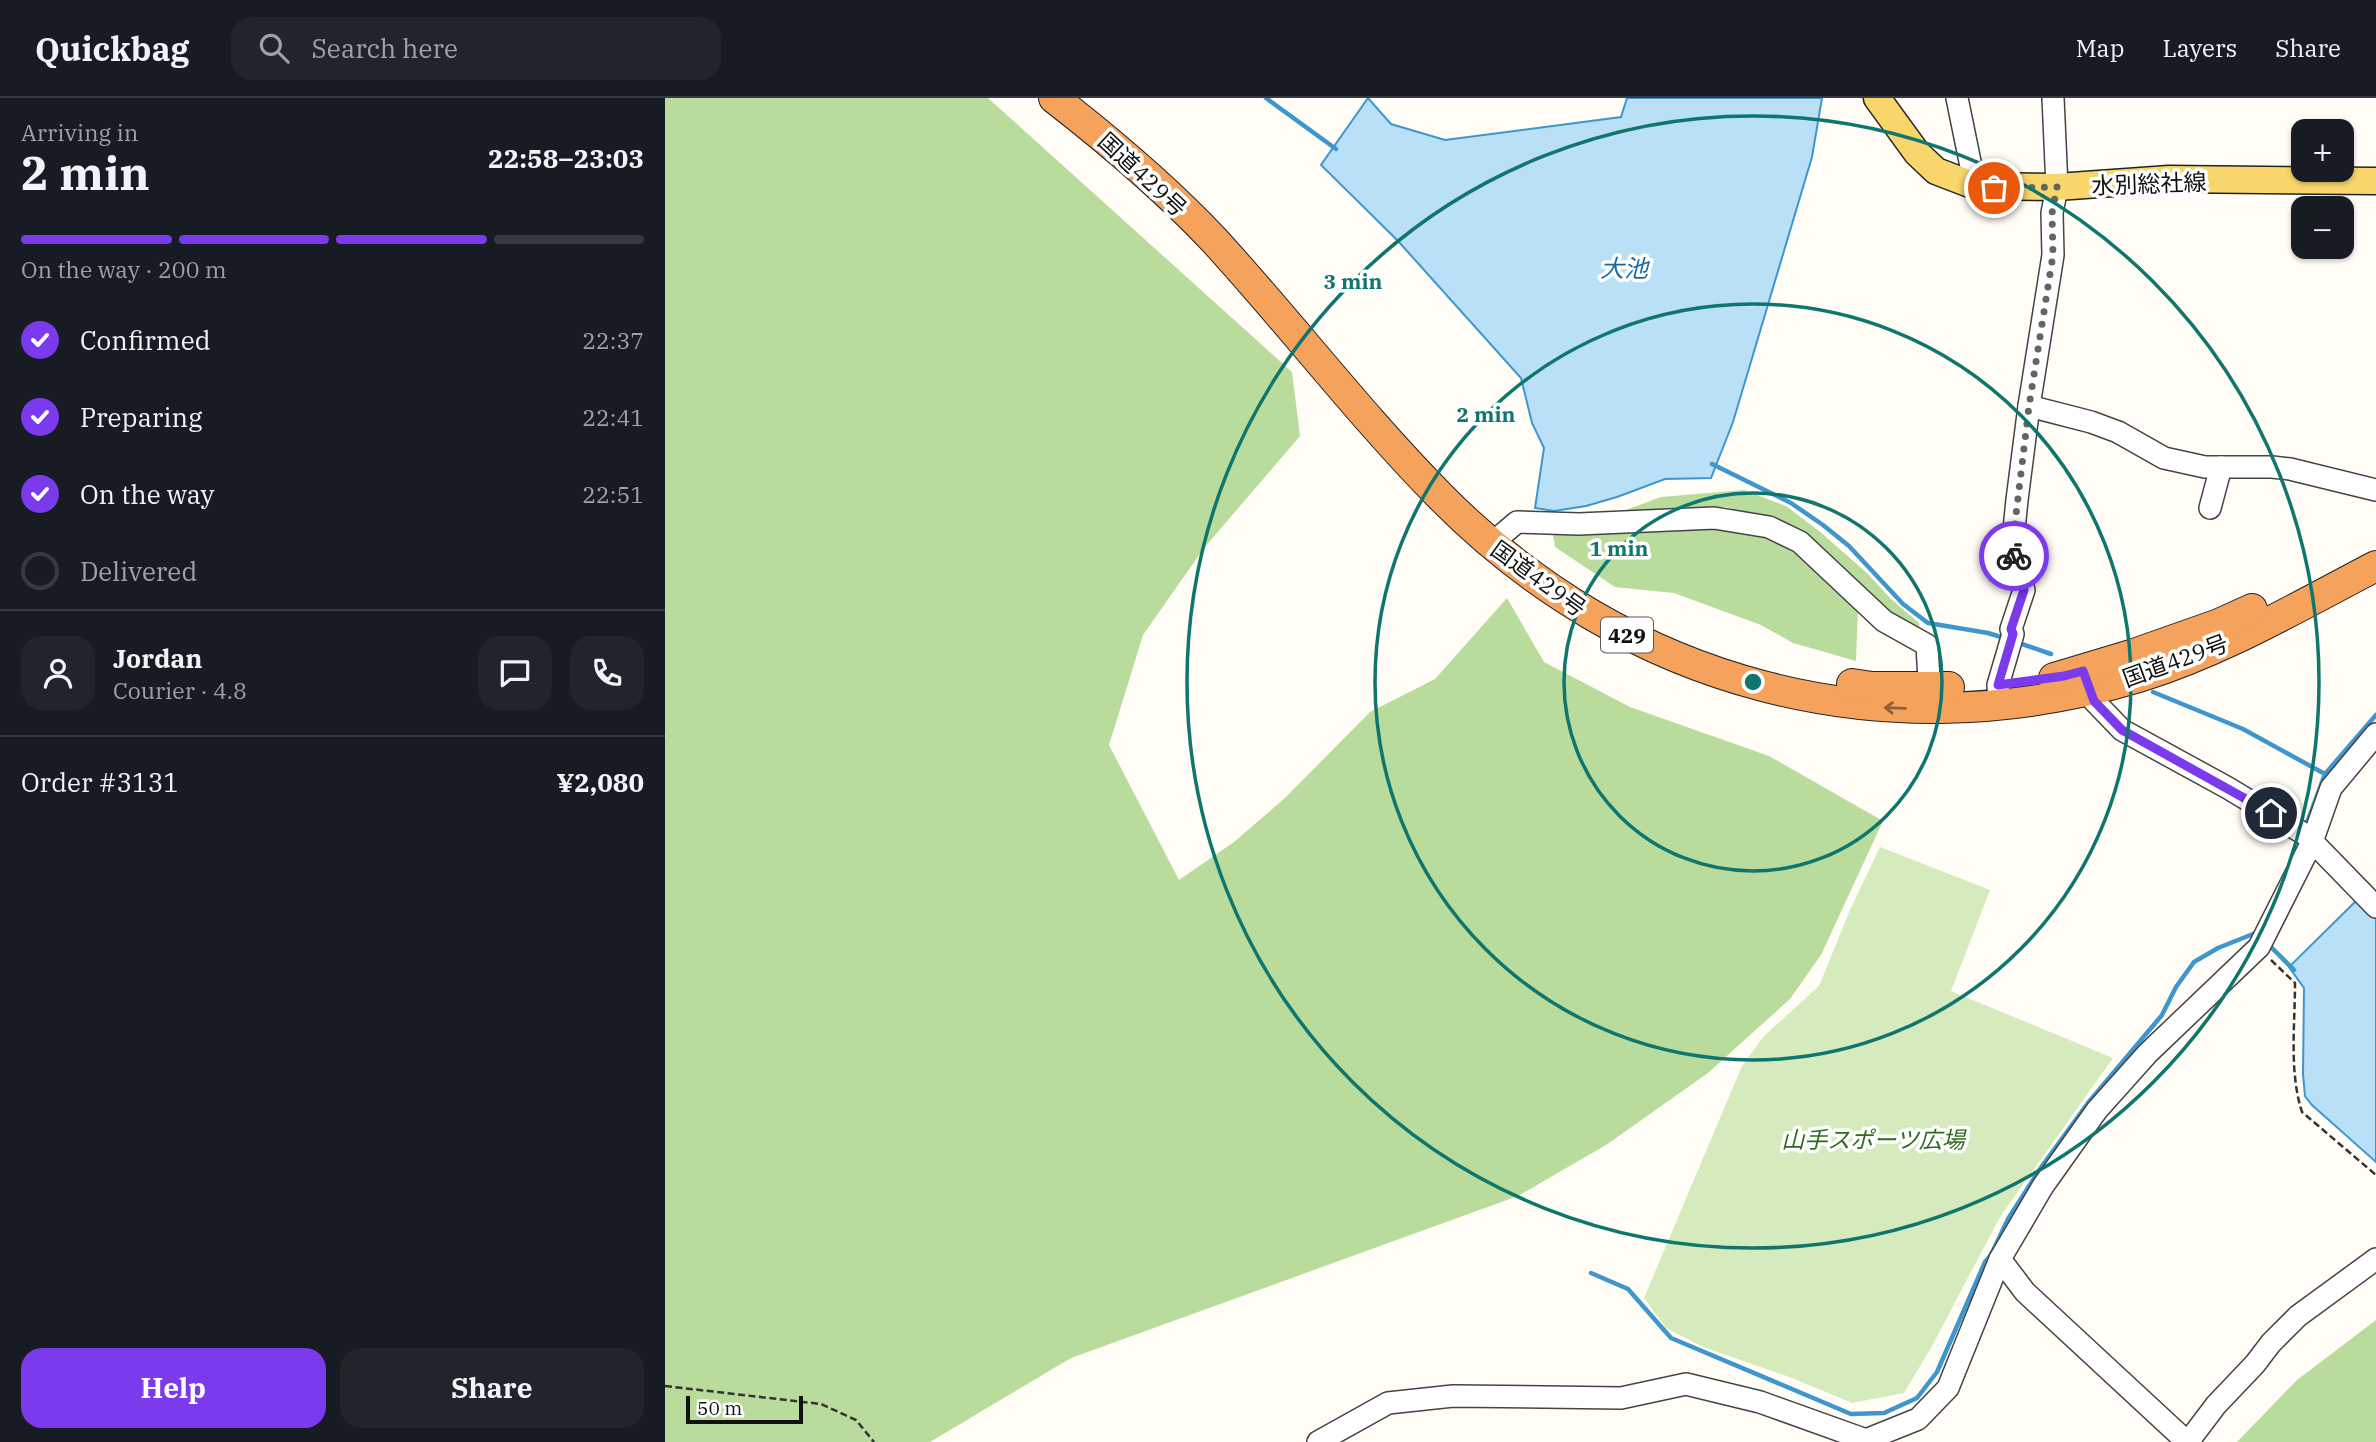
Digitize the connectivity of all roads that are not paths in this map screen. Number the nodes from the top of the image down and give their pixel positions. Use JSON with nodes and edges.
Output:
{"nodes":[{"id":1,"x":1054,"y":98,"type":"edge"},
{"id":2,"x":1083,"y":98,"type":"edge"},
{"id":3,"x":1877,"y":98,"type":"edge"},
{"id":4,"x":1957,"y":98,"type":"edge"},
{"id":5,"x":2053,"y":98,"type":"edge"},
{"id":6,"x":2376,"y":181,"type":"edge"},
{"id":7,"x":1975,"y":186,"type":"junction"},
{"id":8,"x":2057,"y":187,"type":"junction"},
{"id":9,"x":2029,"y":406,"type":"junction"},
{"id":10,"x":2221,"y":467,"type":"junction"},
{"id":11,"x":2376,"y":490,"type":"edge"},
{"id":12,"x":2210,"y":508,"type":"dead end"},
{"id":13,"x":1497,"y":538,"type":"junction"},
{"id":14,"x":2376,"y":546,"type":"edge"},
{"id":15,"x":2376,"y":566,"type":"edge"},
{"id":16,"x":2086,"y":680,"type":"junction"},
{"id":17,"x":1999,"y":694,"type":"junction"},
{"id":18,"x":1930,"y":698,"type":"junction"},
{"id":19,"x":2376,"y":734,"type":"edge"},
{"id":20,"x":2305,"y":836,"type":"junction"},
{"id":21,"x":2376,"y":907,"type":"edge"},
{"id":22,"x":2000,"y":1259,"type":"junction"},
{"id":23,"x":2376,"y":1259,"type":"edge"},
{"id":24,"x":1318,"y":1442,"type":"edge"},
{"id":25,"x":2187,"y":1442,"type":"edge"}],
"edges":[{"from":1,"to":13,"type":"highway","name":"国道429号","number":"429"},
{"from":2,"to":13,"type":"highway","name":"国道429号","number":"429"},
{"from":3,"to":7,"type":"main road","name":"水別総社線"},
{"from":4,"to":7,"type":"street"},
{"from":5,"to":8,"type":"street"},
{"from":6,"to":8,"type":"main road","name":"水別総社線"},
{"from":7,"to":8,"type":"main road","name":"水別総社線"},
{"from":8,"to":9,"type":"street"},
{"from":9,"to":10,"type":"street"},
{"from":9,"to":17,"type":"street"},
{"from":10,"to":11,"type":"street"},
{"from":10,"to":12,"type":"street"},
{"from":13,"to":18,"type":"highway","name":"国道429号","number":"429"},
{"from":13,"to":18,"type":"street"},
{"from":14,"to":16,"type":"highway","name":"国道429号","number":"429"},
{"from":15,"to":16,"type":"highway","name":"国道429号","number":"429"},
{"from":16,"to":17,"type":"highway","name":"国道429号","number":"429"},
{"from":16,"to":20,"type":"street"},
{"from":17,"to":18,"type":"highway","name":"国道429号","number":"429"},
{"from":19,"to":20,"type":"street"},
{"from":20,"to":21,"type":"street"},
{"from":20,"to":22,"type":"street"},
{"from":22,"to":24,"type":"street"},
{"from":22,"to":25,"type":"street"},
{"from":23,"to":25,"type":"street"}]}
